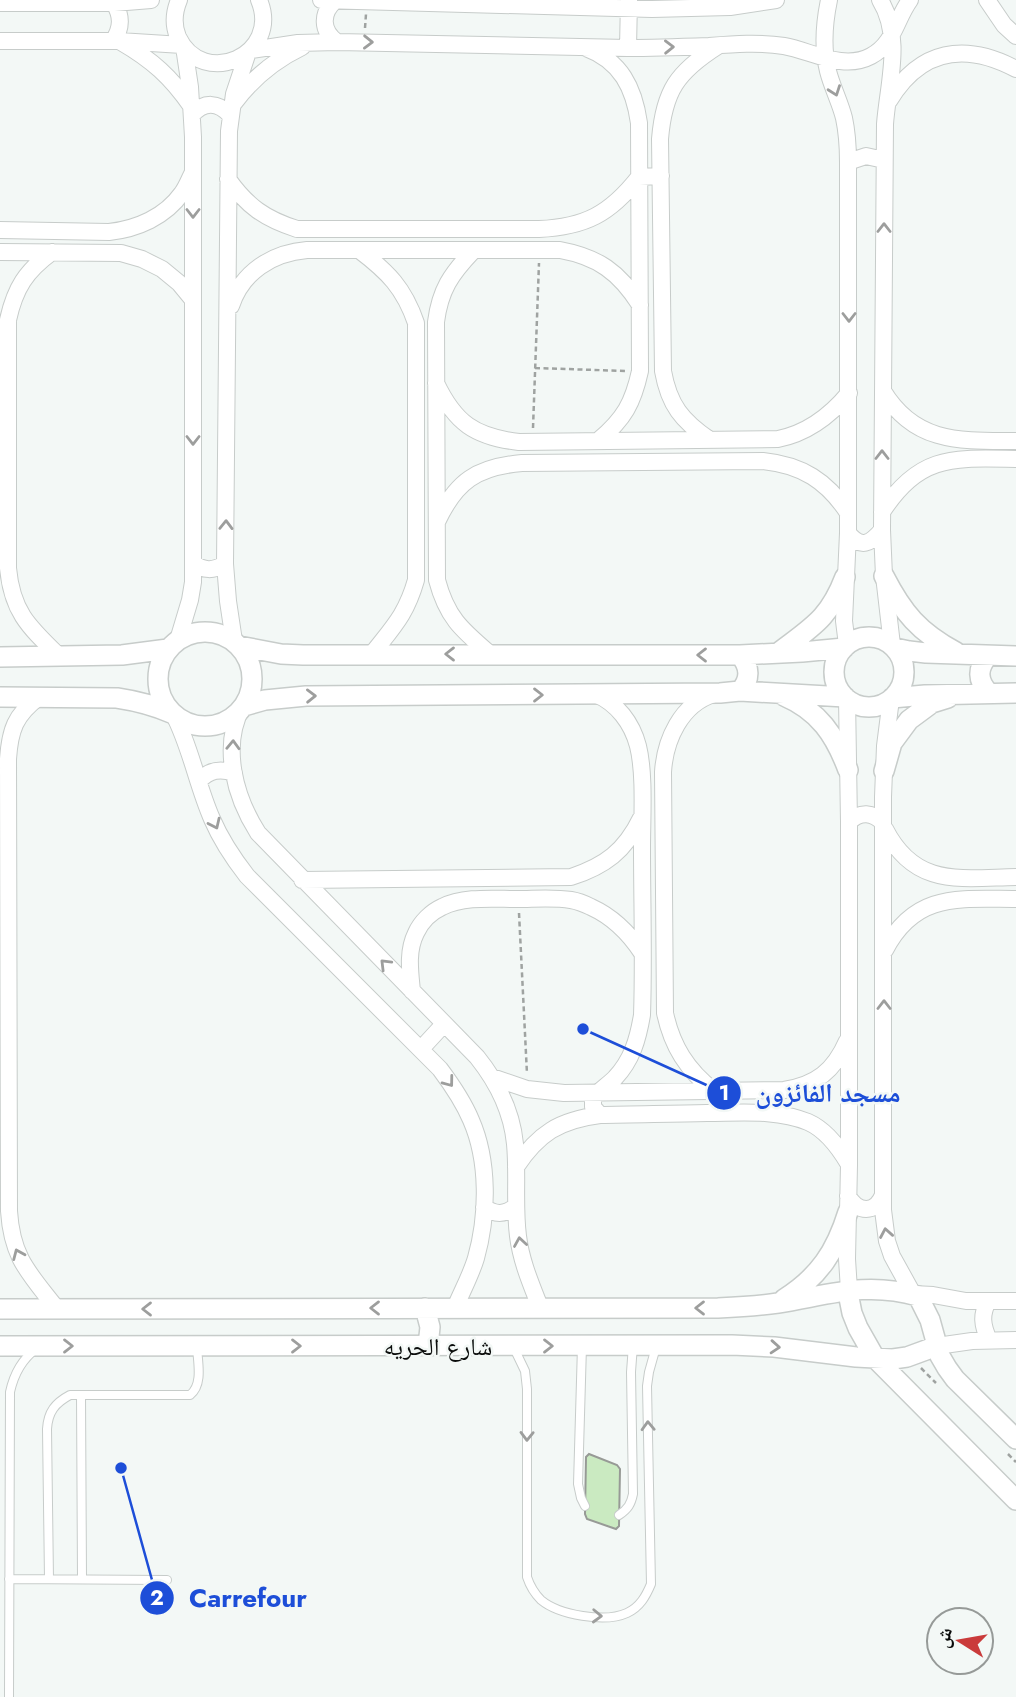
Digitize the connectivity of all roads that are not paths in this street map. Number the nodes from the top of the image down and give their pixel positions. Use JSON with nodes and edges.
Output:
{"nodes":[{"id":1,"x":151,"y":0,"type":"edge"},
{"id":2,"x":179,"y":0,"type":"edge"},
{"id":3,"x":258,"y":0,"type":"edge"},
{"id":4,"x":321,"y":0,"type":"edge"},
{"id":5,"x":776,"y":0,"type":"edge"},
{"id":6,"x":829,"y":0,"type":"edge"},
{"id":7,"x":880,"y":0,"type":"edge"},
{"id":8,"x":909,"y":0,"type":"edge"},
{"id":9,"x":987,"y":0,"type":"edge"},
{"id":10,"x":335,"y":1,"type":"edge"},
{"id":11,"x":370,"y":1,"type":"edge"},
{"id":12,"x":0,"y":3,"type":"edge"},
{"id":13,"x":114,"y":3,"type":"junction"},
{"id":14,"x":629,"y":4,"type":"edge"},
{"id":15,"x":652,"y":5,"type":"edge"},
{"id":16,"x":892,"y":35,"type":"junction"},
{"id":17,"x":1016,"y":36,"type":"edge"},
{"id":18,"x":0,"y":41,"type":"edge"},
{"id":19,"x":116,"y":41,"type":"junction"},
{"id":20,"x":337,"y":41,"type":"junction"},
{"id":21,"x":311,"y":42,"type":"junction"},
{"id":22,"x":577,"y":45,"type":"junction"},
{"id":23,"x":718,"y":45,"type":"junction"},
{"id":24,"x":183,"y":46,"type":"junction"},
{"id":25,"x":628,"y":48,"type":"junction"},
{"id":26,"x":250,"y":51,"type":"junction"},
{"id":27,"x":825,"y":57,"type":"junction"},
{"id":28,"x":1016,"y":69,"type":"edge"},
{"id":29,"x":886,"y":106,"type":"junction"},
{"id":30,"x":192,"y":111,"type":"junction"},
{"id":31,"x":230,"y":111,"type":"junction"},
{"id":32,"x":884,"y":160,"type":"junction"},
{"id":33,"x":848,"y":162,"type":"junction"},
{"id":34,"x":194,"y":171,"type":"junction"},
{"id":35,"x":661,"y":176,"type":"junction"},
{"id":36,"x":639,"y":177,"type":"junction"},
{"id":37,"x":228,"y":179,"type":"junction"},
{"id":38,"x":561,"y":228,"type":"junction"},
{"id":39,"x":297,"y":229,"type":"junction"},
{"id":40,"x":0,"y":230,"type":"edge"},
{"id":41,"x":121,"y":231,"type":"junction"},
{"id":42,"x":359,"y":250,"type":"junction"},
{"id":43,"x":559,"y":250,"type":"junction"},
{"id":44,"x":0,"y":251,"type":"edge"},
{"id":45,"x":296,"y":251,"type":"junction"},
{"id":46,"x":473,"y":251,"type":"junction"},
{"id":47,"x":52,"y":252,"type":"junction"},
{"id":48,"x":121,"y":253,"type":"junction"},
{"id":49,"x":193,"y":300,"type":"junction"},
{"id":50,"x":640,"y":305,"type":"junction"},
{"id":51,"x":228,"y":314,"type":"junction"},
{"id":52,"x":4,"y":318,"type":"edge"},
{"id":53,"x":436,"y":322,"type":"junction"},
{"id":54,"x":416,"y":323,"type":"junction"},
{"id":55,"x":640,"y":371,"type":"junction"},
{"id":56,"x":663,"y":371,"type":"junction"},
{"id":57,"x":436,"y":383,"type":"junction"},
{"id":58,"x":883,"y":390,"type":"junction"},
{"id":59,"x":849,"y":393,"type":"junction"},
{"id":60,"x":1016,"y":432,"type":"edge"},
{"id":61,"x":778,"y":439,"type":"junction"},
{"id":62,"x":499,"y":440,"type":"junction"},
{"id":63,"x":599,"y":440,"type":"junction"},
{"id":64,"x":710,"y":440,"type":"junction"},
{"id":65,"x":960,"y":440,"type":"junction"},
{"id":66,"x":1009,"y":441,"type":"edge"},
{"id":67,"x":960,"y":458,"type":"junction"},
{"id":68,"x":1016,"y":459,"type":"edge"},
{"id":69,"x":778,"y":462,"type":"junction"},
{"id":70,"x":500,"y":465,"type":"junction"},
{"id":71,"x":882,"y":512,"type":"junction"},
{"id":72,"x":849,"y":514,"type":"junction"},
{"id":73,"x":437,"y":522,"type":"junction"},
{"id":74,"x":881,"y":530,"type":"junction"},
{"id":75,"x":848,"y":533,"type":"junction"},
{"id":76,"x":193,"y":563,"type":"junction"},
{"id":77,"x":225,"y":564,"type":"junction"},
{"id":78,"x":884,"y":576,"type":"junction"},
{"id":79,"x":845,"y":577,"type":"junction"},
{"id":80,"x":416,"y":580,"type":"junction"},
{"id":81,"x":437,"y":580,"type":"junction"},
{"id":82,"x":5,"y":582,"type":"edge"},
{"id":83,"x":173,"y":644,"type":"junction"},
{"id":84,"x":236,"y":644,"type":"junction"},
{"id":85,"x":845,"y":647,"type":"junction"},
{"id":86,"x":893,"y":647,"type":"junction"},
{"id":87,"x":372,"y":654,"type":"junction"},
{"id":88,"x":490,"y":654,"type":"junction"},
{"id":89,"x":778,"y":654,"type":"junction"},
{"id":90,"x":960,"y":654,"type":"junction"},
{"id":91,"x":740,"y":655,"type":"junction"},
{"id":92,"x":59,"y":656,"type":"junction"},
{"id":93,"x":988,"y":656,"type":"junction"},
{"id":94,"x":1016,"y":656,"type":"edge"},
{"id":95,"x":0,"y":657,"type":"edge"},
{"id":96,"x":740,"y":691,"type":"junction"},
{"id":97,"x":720,"y":693,"type":"junction"},
{"id":98,"x":776,"y":693,"type":"junction"},
{"id":99,"x":989,"y":693,"type":"junction"},
{"id":100,"x":1016,"y":693,"type":"edge"},
{"id":101,"x":595,"y":694,"type":"junction"},
{"id":102,"x":960,"y":695,"type":"junction"},
{"id":103,"x":0,"y":696,"type":"edge"},
{"id":104,"x":39,"y":697,"type":"junction"},
{"id":105,"x":846,"y":698,"type":"junction"},
{"id":106,"x":891,"y":699,"type":"junction"},
{"id":107,"x":243,"y":706,"type":"junction"},
{"id":108,"x":173,"y":714,"type":"junction"},
{"id":109,"x":4,"y":757,"type":"edge"},
{"id":110,"x":664,"y":760,"type":"junction"},
{"id":111,"x":641,"y":761,"type":"junction"},
{"id":112,"x":848,"y":770,"type":"junction"},
{"id":113,"x":884,"y":771,"type":"junction"},
{"id":114,"x":233,"y":773,"type":"junction"},
{"id":115,"x":199,"y":780,"type":"junction"},
{"id":116,"x":642,"y":816,"type":"junction"},
{"id":117,"x":849,"y":822,"type":"junction"},
{"id":118,"x":883,"y":825,"type":"junction"},
{"id":119,"x":570,"y":877,"type":"junction"},
{"id":120,"x":1016,"y":877,"type":"edge"},
{"id":121,"x":950,"y":878,"type":"junction"},
{"id":122,"x":302,"y":880,"type":"junction"},
{"id":123,"x":1016,"y":899,"type":"edge"},
{"id":124,"x":571,"y":900,"type":"junction"},
{"id":125,"x":950,"y":900,"type":"junction"},
{"id":126,"x":642,"y":953,"type":"junction"},
{"id":127,"x":884,"y":953,"type":"junction"},
{"id":128,"x":412,"y":991,"type":"junction"},
{"id":129,"x":665,"y":1013,"type":"junction"},
{"id":130,"x":642,"y":1015,"type":"junction"},
{"id":131,"x":444,"y":1024,"type":"junction"},
{"id":132,"x":849,"y":1035,"type":"junction"},
{"id":133,"x":421,"y":1049,"type":"junction"},
{"id":134,"x":492,"y":1077,"type":"junction"},
{"id":135,"x":714,"y":1091,"type":"junction"},
{"id":136,"x":738,"y":1091,"type":"junction"},
{"id":137,"x":598,"y":1093,"type":"junction"},
{"id":138,"x":738,"y":1113,"type":"junction"},
{"id":139,"x":600,"y":1115,"type":"junction"},
{"id":140,"x":849,"y":1165,"type":"junction"},
{"id":141,"x":516,"y":1167,"type":"junction"},
{"id":142,"x":883,"y":1195,"type":"junction"},
{"id":143,"x":848,"y":1204,"type":"junction"},
{"id":144,"x":516,"y":1206,"type":"junction"},
{"id":145,"x":484,"y":1207,"type":"junction"},
{"id":146,"x":5,"y":1229,"type":"edge"},
{"id":147,"x":849,"y":1290,"type":"junction"},
{"id":148,"x":913,"y":1294,"type":"junction"},
{"id":149,"x":988,"y":1301,"type":"junction"},
{"id":150,"x":1016,"y":1301,"type":"edge"},
{"id":151,"x":778,"y":1303,"type":"junction"},
{"id":152,"x":540,"y":1307,"type":"junction"},
{"id":153,"x":425,"y":1308,"type":"junction"},
{"id":154,"x":455,"y":1308,"type":"junction"},
{"id":155,"x":0,"y":1309,"type":"edge"},
{"id":156,"x":57,"y":1309,"type":"junction"},
{"id":157,"x":989,"y":1340,"type":"junction"},
{"id":158,"x":1016,"y":1340,"type":"edge"},
{"id":159,"x":633,"y":1345,"type":"junction"},
{"id":160,"x":0,"y":1346,"type":"edge"},
{"id":161,"x":39,"y":1346,"type":"junction"},
{"id":162,"x":197,"y":1346,"type":"junction"},
{"id":163,"x":428,"y":1346,"type":"junction"},
{"id":164,"x":513,"y":1346,"type":"junction"},
{"id":165,"x":582,"y":1346,"type":"junction"},
{"id":166,"x":656,"y":1346,"type":"junction"},
{"id":167,"x":937,"y":1346,"type":"junction"},
{"id":168,"x":875,"y":1358,"type":"junction"},
{"id":169,"x":81,"y":1395,"type":"junction"},
{"id":170,"x":1011,"y":1446,"type":"edge"},
{"id":171,"x":1016,"y":1500,"type":"edge"},
{"id":172,"x":585,"y":1506,"type":"dead end"},
{"id":173,"x":619,"y":1515,"type":"dead end"},
{"id":174,"x":9,"y":1578,"type":"junction"},
{"id":175,"x":49,"y":1579,"type":"junction"},
{"id":176,"x":82,"y":1579,"type":"junction"},
{"id":177,"x":167,"y":1580,"type":"dead end"},
{"id":178,"x":4,"y":1606,"type":"edge"},
{"id":179,"x":9,"y":1697,"type":"edge"}],
"edges":[{"from":1,"to":13,"type":"street"},
{"from":2,"to":24,"type":"street"},
{"from":3,"to":26,"type":"street"},
{"from":4,"to":10,"type":"street"},
{"from":5,"to":15,"type":"street"},
{"from":6,"to":27,"type":"street"},
{"from":7,"to":16,"type":"street"},
{"from":8,"to":16,"type":"street"},
{"from":9,"to":17,"type":"street"},
{"from":10,"to":11,"type":"street"},
{"from":10,"to":20,"type":"street"},
{"from":11,"to":14,"type":"street"},
{"from":12,"to":13,"type":"street"},
{"from":13,"to":19,"type":"street"},
{"from":14,"to":15,"type":"street"},
{"from":14,"to":25,"type":"street"},
{"from":16,"to":27,"type":"street"},
{"from":16,"to":29,"type":"street"},
{"from":18,"to":19,"type":"street"},
{"from":19,"to":24,"type":"street"},
{"from":19,"to":30,"type":"street"},
{"from":20,"to":21,"type":"street"},
{"from":20,"to":22,"type":"street","one_way":true},
{"from":21,"to":26,"type":"street"},
{"from":21,"to":31,"type":"street"},
{"from":22,"to":25,"type":"street"},
{"from":22,"to":36,"type":"street"},
{"from":25,"to":23,"type":"street","one_way":true},
{"from":23,"to":27,"type":"street"},
{"from":23,"to":35,"type":"street"},
{"from":24,"to":26,"type":"street"},
{"from":24,"to":30,"type":"street"},
{"from":26,"to":31,"type":"street"},
{"from":27,"to":33,"type":"street","one_way":true},
{"from":28,"to":29,"type":"street"},
{"from":29,"to":32,"type":"street"},
{"from":30,"to":31,"type":"street"},
{"from":30,"to":34,"type":"street"},
{"from":31,"to":37,"type":"street"},
{"from":32,"to":33,"type":"street"},
{"from":58,"to":32,"type":"street","one_way":true},
{"from":33,"to":59,"type":"street","one_way":true},
{"from":34,"to":41,"type":"street"},
{"from":34,"to":49,"type":"street","one_way":true},
{"from":35,"to":36,"type":"street"},
{"from":35,"to":56,"type":"street"},
{"from":36,"to":38,"type":"street"},
{"from":36,"to":50,"type":"street"},
{"from":37,"to":39,"type":"street"},
{"from":37,"to":51,"type":"street"},
{"from":38,"to":39,"type":"street"},
{"from":38,"to":43,"type":"street"},
{"from":39,"to":45,"type":"street"},
{"from":40,"to":41,"type":"street"},
{"from":41,"to":48,"type":"street"},
{"from":42,"to":45,"type":"street"},
{"from":42,"to":46,"type":"street"},
{"from":42,"to":54,"type":"street"},
{"from":43,"to":46,"type":"street"},
{"from":43,"to":50,"type":"street"},
{"from":44,"to":47,"type":"street"},
{"from":45,"to":51,"type":"street"},
{"from":46,"to":53,"type":"street"},
{"from":47,"to":48,"type":"street"},
{"from":47,"to":52,"type":"street"},
{"from":48,"to":49,"type":"street"},
{"from":49,"to":76,"type":"street","one_way":true},
{"from":50,"to":55,"type":"street"},
{"from":77,"to":51,"type":"street","one_way":true},
{"from":52,"to":82,"type":"street"},
{"from":53,"to":54,"type":"street"},
{"from":53,"to":57,"type":"street"},
{"from":54,"to":80,"type":"street"},
{"from":55,"to":56,"type":"street"},
{"from":55,"to":63,"type":"street"},
{"from":56,"to":64,"type":"street"},
{"from":57,"to":62,"type":"street"},
{"from":57,"to":73,"type":"street"},
{"from":58,"to":65,"type":"street"},
{"from":71,"to":58,"type":"street","one_way":true},
{"from":59,"to":61,"type":"street"},
{"from":59,"to":72,"type":"street"},
{"from":60,"to":66,"type":"street"},
{"from":61,"to":64,"type":"street"},
{"from":61,"to":69,"type":"street"},
{"from":62,"to":63,"type":"street"},
{"from":62,"to":70,"type":"street"},
{"from":63,"to":64,"type":"street"},
{"from":65,"to":66,"type":"street"},
{"from":65,"to":67,"type":"street"},
{"from":67,"to":68,"type":"street"},
{"from":67,"to":71,"type":"street"},
{"from":69,"to":70,"type":"street"},
{"from":69,"to":72,"type":"street"},
{"from":70,"to":73,"type":"street"},
{"from":71,"to":74,"type":"street"},
{"from":72,"to":75,"type":"street"},
{"from":73,"to":81,"type":"street"},
{"from":74,"to":75,"type":"street"},
{"from":74,"to":78,"type":"street"},
{"from":75,"to":79,"type":"street"},
{"from":76,"to":77,"type":"street"},
{"from":76,"to":83,"type":"street"},
{"from":77,"to":84,"type":"street"},
{"from":78,"to":86,"type":"street"},
{"from":78,"to":90,"type":"street"},
{"from":79,"to":85,"type":"street"},
{"from":79,"to":89,"type":"street"},
{"from":80,"to":81,"type":"street"},
{"from":80,"to":87,"type":"street"},
{"from":81,"to":88,"type":"street"},
{"from":82,"to":92,"type":"street"},
{"from":83,"to":84,"type":"street"},
{"from":83,"to":92,"type":"street"},
{"from":83,"to":108,"type":"street"},
{"from":84,"to":87,"type":"street"},
{"from":84,"to":107,"type":"street"},
{"from":85,"to":86,"type":"street"},
{"from":85,"to":89,"type":"street"},
{"from":85,"to":105,"type":"street"},
{"from":86,"to":90,"type":"street"},
{"from":86,"to":106,"type":"street"},
{"from":88,"to":87,"type":"street","one_way":true},
{"from":91,"to":88,"type":"street","one_way":true},
{"from":89,"to":91,"type":"street"},
{"from":90,"to":93,"type":"street"},
{"from":91,"to":96,"type":"street"},
{"from":92,"to":95,"type":"street"},
{"from":93,"to":94,"type":"street"},
{"from":93,"to":99,"type":"street"},
{"from":96,"to":97,"type":"street"},
{"from":96,"to":98,"type":"street"},
{"from":97,"to":101,"type":"street"},
{"from":97,"to":110,"type":"street"},
{"from":98,"to":105,"type":"street"},
{"from":98,"to":112,"type":"street"},
{"from":99,"to":100,"type":"street"},
{"from":99,"to":102,"type":"street"},
{"from":107,"to":101,"type":"street","one_way":true},
{"from":101,"to":111,"type":"street"},
{"from":102,"to":106,"type":"street"},
{"from":102,"to":113,"type":"street"},
{"from":103,"to":104,"type":"street"},
{"from":104,"to":108,"type":"street"},
{"from":104,"to":109,"type":"street"},
{"from":105,"to":106,"type":"street"},
{"from":105,"to":112,"type":"street"},
{"from":106,"to":113,"type":"street"},
{"from":107,"to":108,"type":"street"},
{"from":114,"to":107,"type":"street","one_way":true},
{"from":108,"to":115,"type":"street"},
{"from":109,"to":146,"type":"street"},
{"from":110,"to":111,"type":"street"},
{"from":110,"to":129,"type":"street"},
{"from":111,"to":116,"type":"street"},
{"from":112,"to":117,"type":"street"},
{"from":113,"to":118,"type":"street"},
{"from":114,"to":115,"type":"street"},
{"from":114,"to":122,"type":"street"},
{"from":115,"to":133,"type":"street","one_way":true},
{"from":116,"to":119,"type":"street"},
{"from":116,"to":126,"type":"street"},
{"from":117,"to":118,"type":"street"},
{"from":117,"to":132,"type":"street"},
{"from":118,"to":121,"type":"street"},
{"from":118,"to":127,"type":"street"},
{"from":119,"to":122,"type":"street"},
{"from":119,"to":124,"type":"street"},
{"from":120,"to":121,"type":"street"},
{"from":121,"to":125,"type":"street"},
{"from":128,"to":122,"type":"street","one_way":true},
{"from":123,"to":125,"type":"street"},
{"from":124,"to":126,"type":"street"},
{"from":124,"to":128,"type":"street"},
{"from":125,"to":127,"type":"street"},
{"from":126,"to":130,"type":"street"},
{"from":142,"to":127,"type":"street","one_way":true},
{"from":128,"to":131,"type":"street"},
{"from":129,"to":130,"type":"street"},
{"from":129,"to":135,"type":"street"},
{"from":130,"to":137,"type":"street"},
{"from":131,"to":133,"type":"street"},
{"from":131,"to":134,"type":"street"},
{"from":132,"to":136,"type":"street"},
{"from":132,"to":140,"type":"street"},
{"from":133,"to":145,"type":"street","one_way":true},
{"from":134,"to":137,"type":"street"},
{"from":134,"to":141,"type":"street"},
{"from":135,"to":136,"type":"street"},
{"from":135,"to":137,"type":"street"},
{"from":136,"to":138,"type":"street"},
{"from":137,"to":139,"type":"street"},
{"from":138,"to":139,"type":"street"},
{"from":138,"to":140,"type":"street"},
{"from":139,"to":141,"type":"street"},
{"from":140,"to":143,"type":"street"},
{"from":141,"to":144,"type":"street"},
{"from":142,"to":143,"type":"street"},
{"from":148,"to":142,"type":"street","one_way":true},
{"from":143,"to":147,"type":"street"},
{"from":143,"to":151,"type":"street"},
{"from":144,"to":145,"type":"street"},
{"from":152,"to":144,"type":"street","one_way":true},
{"from":145,"to":154,"type":"street"},
{"from":156,"to":146,"type":"street","one_way":true},
{"from":147,"to":148,"type":"street","name":"شارع الحريه"},
{"from":147,"to":151,"type":"street","name":"شارع الحريه"},
{"from":147,"to":168,"type":"street"},
{"from":148,"to":149,"type":"street"},
{"from":148,"to":167,"type":"street"},
{"from":149,"to":150,"type":"street"},
{"from":149,"to":157,"type":"street"},
{"from":151,"to":152,"type":"street","name":"شارع الحريه","one_way":true},
{"from":152,"to":154,"type":"street","name":"شارع الحريه"},
{"from":153,"to":154,"type":"street","name":"شارع الحريه"},
{"from":153,"to":156,"type":"street","name":"شارع الحريه","one_way":true},
{"from":153,"to":163,"type":"street"},
{"from":155,"to":156,"type":"street","name":"شارع الحريه"},
{"from":157,"to":158,"type":"street"},
{"from":157,"to":167,"type":"street"},
{"from":159,"to":165,"type":"street","name":"شارع الحريه"},
{"from":159,"to":166,"type":"street","name":"شارع الحريه"},
{"from":159,"to":173,"type":"lane"},
{"from":160,"to":161,"type":"street","name":"شارع الحريه"},
{"from":161,"to":162,"type":"street","name":"شارع الحريه","one_way":true},
{"from":161,"to":174,"type":"lane"},
{"from":162,"to":163,"type":"street","name":"شارع الحريه","one_way":true},
{"from":162,"to":169,"type":"lane"},
{"from":163,"to":164,"type":"street","name":"شارع الحريه"},
{"from":164,"to":165,"type":"street","name":"شارع الحريه","one_way":true},
{"from":164,"to":166,"type":"lane","one_way":true},
{"from":165,"to":172,"type":"lane"},
{"from":166,"to":168,"type":"street","name":"شارع الحريه","one_way":true},
{"from":167,"to":168,"type":"street","name":"شارع الحريه"},
{"from":167,"to":170,"type":"street"},
{"from":168,"to":171,"type":"street"},
{"from":169,"to":175,"type":"lane"},
{"from":169,"to":176,"type":"lane"},
{"from":174,"to":175,"type":"lane"},
{"from":174,"to":178,"type":"lane"},
{"from":175,"to":176,"type":"lane"},
{"from":176,"to":177,"type":"lane"},
{"from":178,"to":179,"type":"lane"}]}
